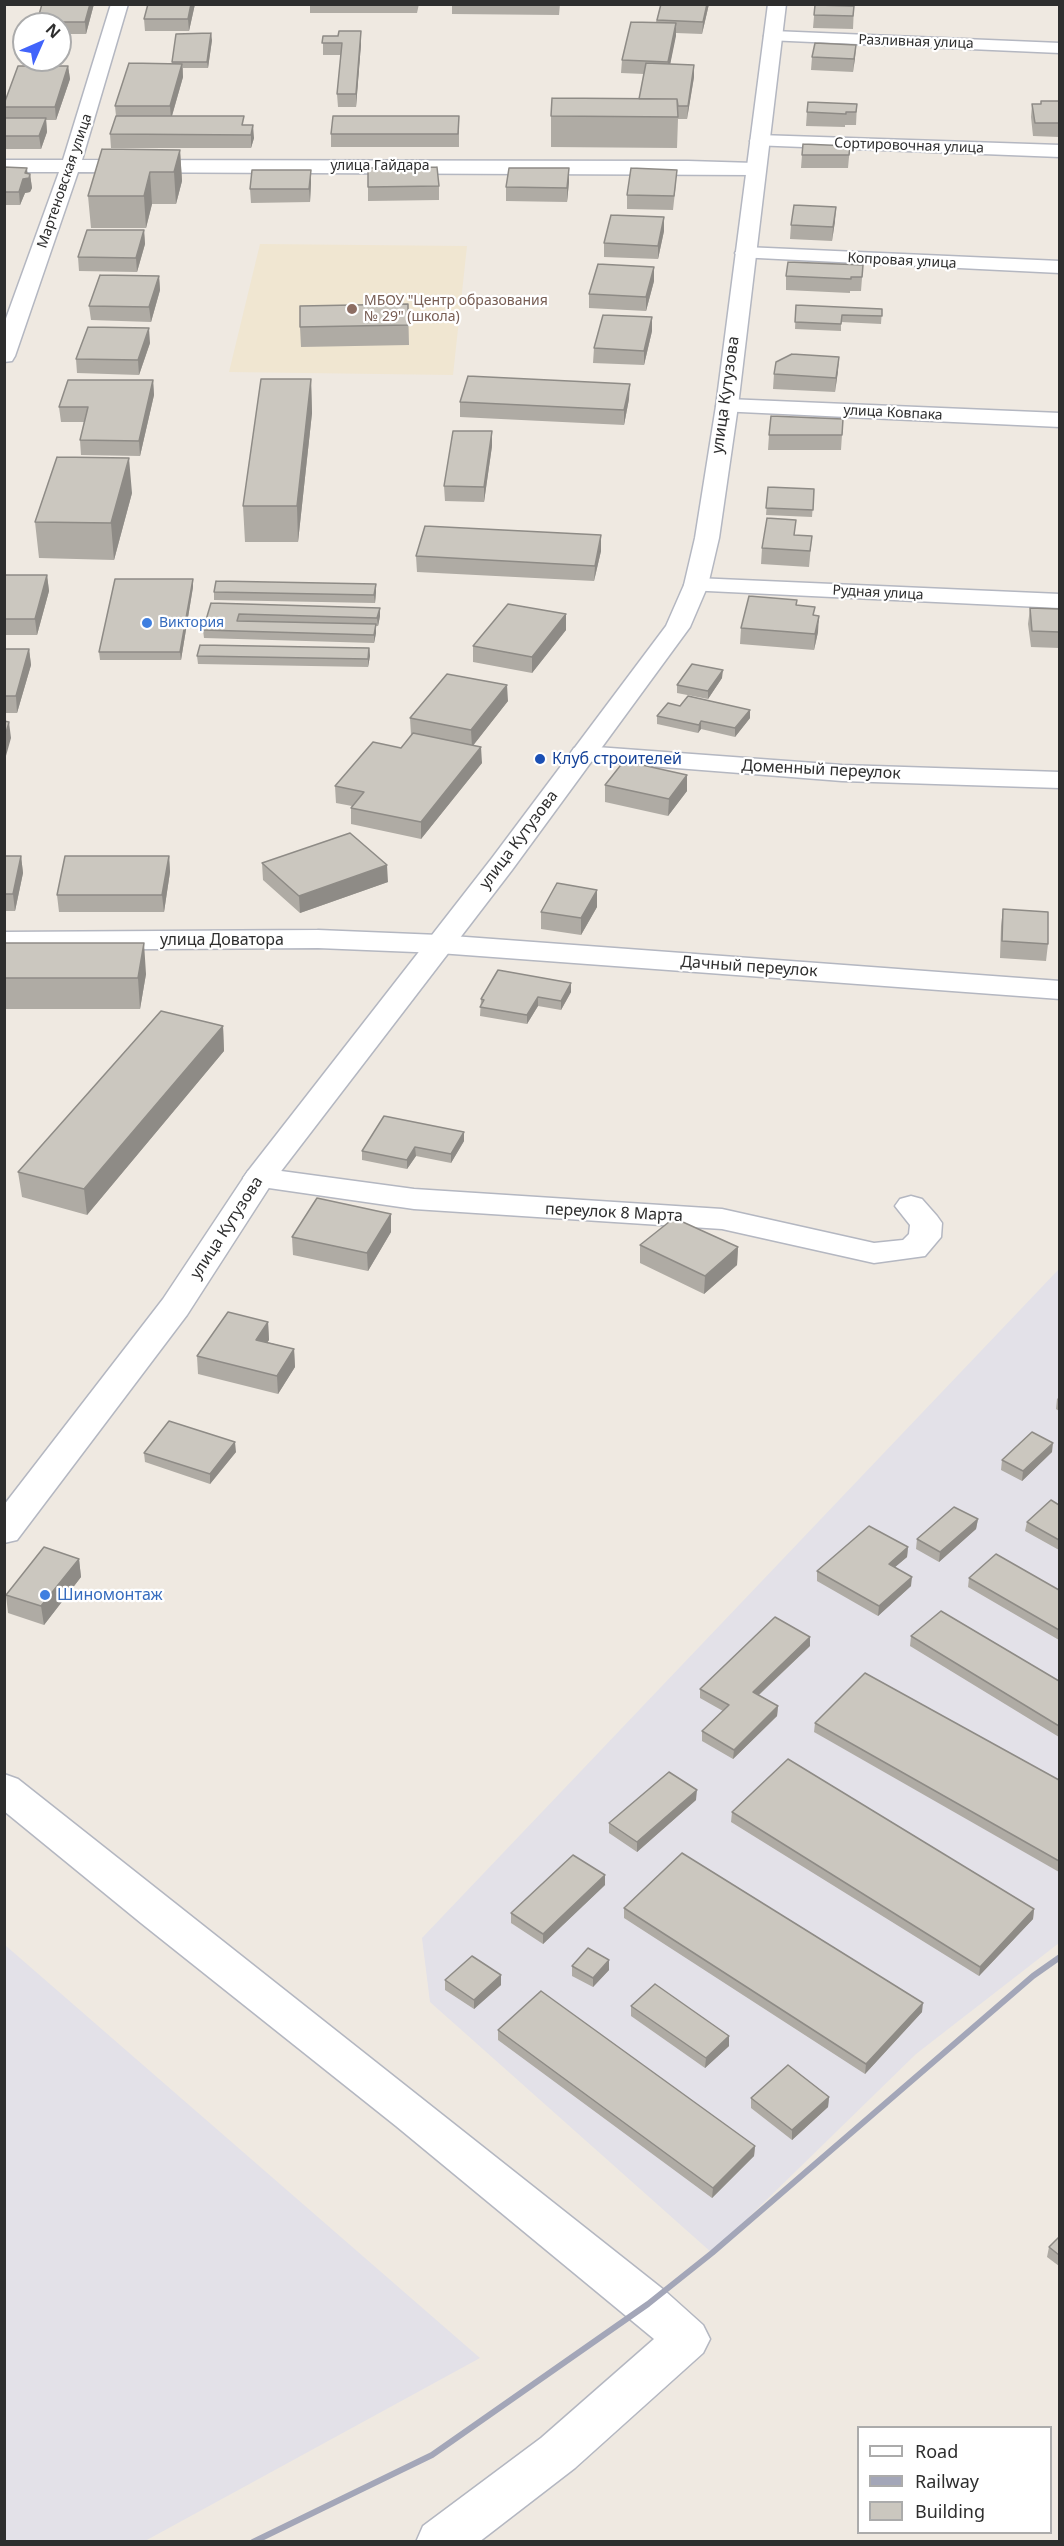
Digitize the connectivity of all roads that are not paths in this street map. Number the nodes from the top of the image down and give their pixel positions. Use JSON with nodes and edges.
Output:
{"nodes":[{"id":1,"x":120,"y":4,"type":"edge"},
{"id":2,"x":777,"y":4,"type":"edge"},
{"id":3,"x":773,"y":36,"type":"junction"},
{"id":4,"x":1059,"y":48,"type":"edge"},
{"id":5,"x":759,"y":141,"type":"junction"},
{"id":6,"x":1059,"y":151,"type":"edge"},
{"id":7,"x":71,"y":165,"type":"junction"},
{"id":8,"x":4,"y":166,"type":"edge"},
{"id":9,"x":755,"y":169,"type":"junction"},
{"id":10,"x":745,"y":253,"type":"junction"},
{"id":11,"x":1059,"y":267,"type":"edge"},
{"id":12,"x":4,"y":356,"type":"edge"},
{"id":13,"x":727,"y":406,"type":"junction"},
{"id":14,"x":1059,"y":420,"type":"edge"},
{"id":15,"x":696,"y":585,"type":"junction"},
{"id":16,"x":1059,"y":601,"type":"edge"},
{"id":17,"x":583,"y":754,"type":"junction"},
{"id":18,"x":1059,"y":780,"type":"edge"},
{"id":19,"x":4,"y":941,"type":"edge"},
{"id":20,"x":439,"y":944,"type":"junction"},
{"id":21,"x":1059,"y":990,"type":"edge"},
{"id":22,"x":259,"y":1178,"type":"junction"},
{"id":23,"x":911,"y":1206,"type":"dead end"},
{"id":24,"x":4,"y":1532,"type":"edge"},
{"id":25,"x":4,"y":1788,"type":"edge"},
{"id":26,"x":440,"y":2541,"type":"edge"}],
"edges":[{"from":1,"to":7,"type":"street","name":"Мартеновская улица"},
{"from":2,"to":3,"type":"street","name":"улица Кутузова"},
{"from":3,"to":4,"type":"street","name":"Разливная улица"},
{"from":3,"to":5,"type":"street","name":"улица Кутузова"},
{"from":5,"to":6,"type":"street","name":"Сортировочная улица"},
{"from":5,"to":9,"type":"street","name":"улица Кутузова"},
{"from":7,"to":8,"type":"street","name":"улица Гайдара"},
{"from":7,"to":9,"type":"street","name":"улица Гайдара"},
{"from":7,"to":12,"type":"street","name":"Мартеновская улица"},
{"from":9,"to":10,"type":"street","name":"улица Кутузова"},
{"from":10,"to":11,"type":"street","name":"Копровая улица"},
{"from":10,"to":13,"type":"street","name":"улица Кутузова"},
{"from":13,"to":14,"type":"street","name":"улица Ковпака"},
{"from":13,"to":15,"type":"street","name":"улица Кутузова"},
{"from":15,"to":16,"type":"street","name":"Рудная улица"},
{"from":15,"to":17,"type":"street","name":"улица Кутузова"},
{"from":17,"to":18,"type":"street","name":"Доменный переулок"},
{"from":17,"to":20,"type":"street","name":"улица Кутузова"},
{"from":19,"to":20,"type":"street","name":"улица Доватора"},
{"from":20,"to":21,"type":"street","name":"Дачный переулок"},
{"from":20,"to":22,"type":"street","name":"улица Кутузова"},
{"from":22,"to":23,"type":"street","name":"переулок 8 Марта"},
{"from":22,"to":24,"type":"street","name":"улица Кутузова"},
{"from":25,"to":26,"type":"street"}]}
